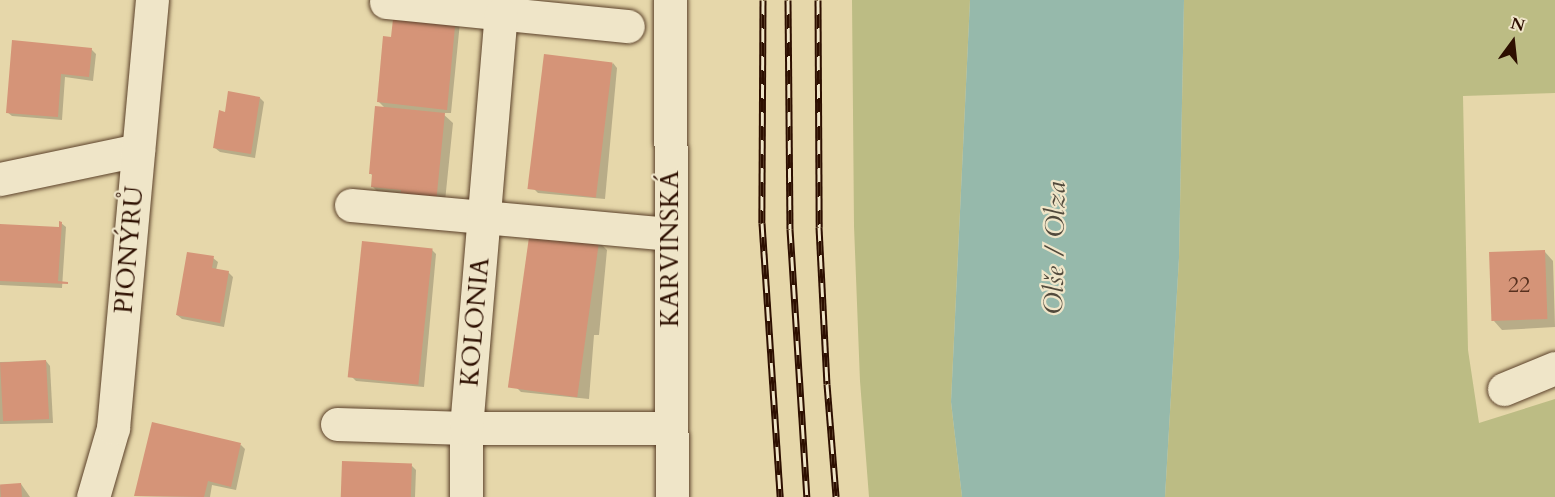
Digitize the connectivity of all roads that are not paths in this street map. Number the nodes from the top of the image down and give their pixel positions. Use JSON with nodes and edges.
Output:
{"nodes":[{"id":1,"x":152,"y":0,"type":"edge"},
{"id":2,"x":670,"y":0,"type":"edge"},
{"id":3,"x":386,"y":2,"type":"dead end"},
{"id":4,"x":501,"y":14,"type":"junction"},
{"id":5,"x":628,"y":26,"type":"dead end"},
{"id":6,"x":138,"y":150,"type":"junction"},
{"id":7,"x":0,"y":179,"type":"edge"},
{"id":8,"x":351,"y":205,"type":"dead end"},
{"id":9,"x":484,"y":217,"type":"junction"},
{"id":10,"x":669,"y":234,"type":"junction"},
{"id":11,"x":1555,"y":368,"type":"edge"},
{"id":12,"x":1504,"y":389,"type":"dead end"},
{"id":13,"x":337,"y":424,"type":"dead end"},
{"id":14,"x":466,"y":428,"type":"junction"},
{"id":15,"x":671,"y":428,"type":"junction"},
{"id":16,"x":93,"y":497,"type":"edge"},
{"id":17,"x":466,"y":497,"type":"edge"},
{"id":18,"x":672,"y":497,"type":"edge"}],
"edges":[{"from":1,"to":6,"type":"street","name":"PIONÝRŮ"},
{"from":2,"to":10,"type":"street","name":"KARVINSKÁ"},
{"from":3,"to":4,"type":"street"},
{"from":4,"to":5,"type":"street"},
{"from":4,"to":9,"type":"street","name":"KOLONIA"},
{"from":6,"to":7,"type":"street"},
{"from":6,"to":16,"type":"street","name":"PIONÝRŮ"},
{"from":8,"to":9,"type":"street"},
{"from":9,"to":10,"type":"street"},
{"from":9,"to":14,"type":"street","name":"KOLONIA"},
{"from":10,"to":15,"type":"street","name":"KARVINSKÁ"},
{"from":11,"to":12,"type":"street"},
{"from":13,"to":14,"type":"street"},
{"from":14,"to":15,"type":"street"},
{"from":14,"to":17,"type":"street","name":"KOLONIA"},
{"from":15,"to":18,"type":"street","name":"KARVINSKÁ"}]}
